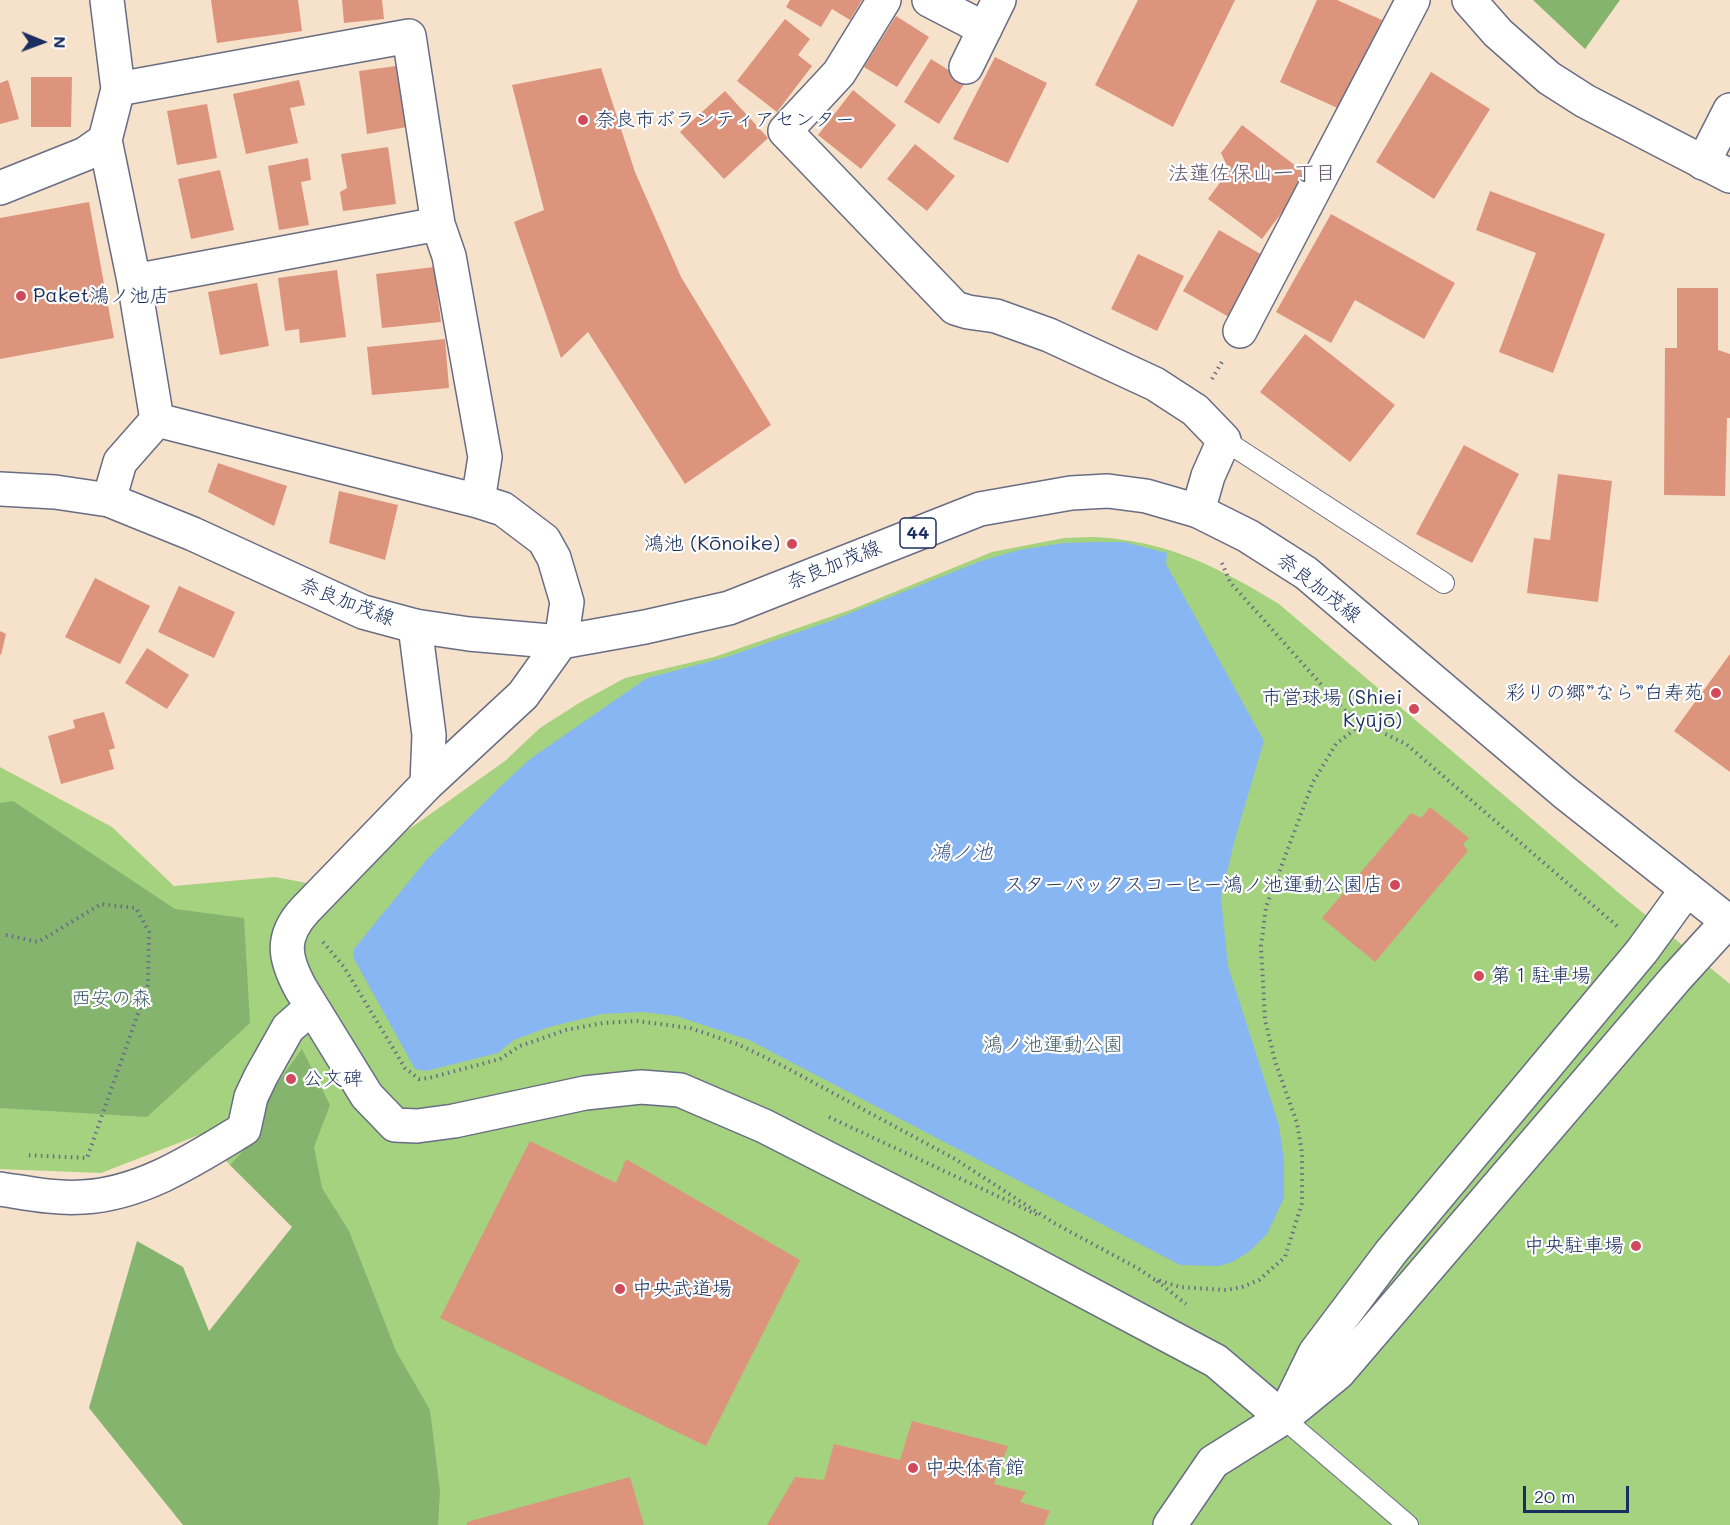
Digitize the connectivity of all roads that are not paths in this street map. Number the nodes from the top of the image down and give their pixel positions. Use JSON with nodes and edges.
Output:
{"nodes":[{"id":1,"x":107,"y":0,"type":"edge"},
{"id":2,"x":884,"y":0,"type":"edge"},
{"id":3,"x":929,"y":0,"type":"edge"},
{"id":4,"x":999,"y":0,"type":"edge"},
{"id":5,"x":1413,"y":0,"type":"edge"},
{"id":6,"x":1469,"y":0,"type":"edge"},
{"id":7,"x":985,"y":29,"type":"junction"},
{"id":8,"x":966,"y":67,"type":"dead end"},
{"id":9,"x":118,"y":89,"type":"junction"},
{"id":10,"x":1730,"y":110,"type":"edge"},
{"id":11,"x":105,"y":140,"type":"junction"},
{"id":12,"x":1716,"y":169,"type":"edge"},
{"id":13,"x":0,"y":188,"type":"edge"},
{"id":14,"x":438,"y":224,"type":"junction"},
{"id":15,"x":134,"y":281,"type":"junction"},
{"id":16,"x":1240,"y":330,"type":"road end"},
{"id":17,"x":157,"y":420,"type":"junction"},
{"id":18,"x":1224,"y":440,"type":"junction"},
{"id":19,"x":0,"y":489,"type":"edge"},
{"id":20,"x":109,"y":500,"type":"junction"},
{"id":21,"x":478,"y":501,"type":"junction"},
{"id":22,"x":1198,"y":511,"type":"junction"},
{"id":23,"x":1444,"y":583,"type":"dead end"},
{"id":24,"x":415,"y":627,"type":"junction"},
{"id":25,"x":561,"y":642,"type":"junction"},
{"id":26,"x":427,"y":784,"type":"junction"},
{"id":27,"x":1687,"y":889,"type":"junction"},
{"id":28,"x":1729,"y":922,"type":"edge"},
{"id":29,"x":312,"y":1007,"type":"junction"},
{"id":30,"x":0,"y":1189,"type":"edge"},
{"id":31,"x":1283,"y":1418,"type":"junction"},
{"id":32,"x":1170,"y":1525,"type":"edge"},
{"id":33,"x":1408,"y":1525,"type":"edge"}],
"edges":[{"from":1,"to":9,"type":"street"},
{"from":2,"to":18,"type":"street"},
{"from":3,"to":7,"type":"street"},
{"from":4,"to":7,"type":"street"},
{"from":5,"to":16,"type":"street"},
{"from":6,"to":12,"type":"street"},
{"from":7,"to":8,"type":"street"},
{"from":9,"to":11,"type":"street"},
{"from":9,"to":14,"type":"street"},
{"from":10,"to":12,"type":"street"},
{"from":11,"to":13,"type":"street"},
{"from":11,"to":15,"type":"street"},
{"from":14,"to":15,"type":"street"},
{"from":14,"to":21,"type":"street"},
{"from":15,"to":17,"type":"street"},
{"from":17,"to":20,"type":"street"},
{"from":17,"to":21,"type":"street"},
{"from":18,"to":22,"type":"street"},
{"from":18,"to":23,"type":"lane"},
{"from":19,"to":20,"type":"street","name":"奈良加茂線","number":"44"},
{"from":20,"to":24,"type":"street","name":"奈良加茂線","number":"44"},
{"from":21,"to":25,"type":"street"},
{"from":22,"to":25,"type":"street","name":"奈良加茂線","number":"44"},
{"from":22,"to":27,"type":"street","name":"奈良加茂線","number":"44"},
{"from":24,"to":25,"type":"street","name":"奈良加茂線","number":"44"},
{"from":24,"to":26,"type":"street"},
{"from":25,"to":26,"type":"street"},
{"from":26,"to":29,"type":"street"},
{"from":27,"to":28,"type":"street","name":"奈良加茂線","number":"44"},
{"from":27,"to":31,"type":"street"},
{"from":28,"to":31,"type":"street"},
{"from":29,"to":30,"type":"street"},
{"from":29,"to":31,"type":"street"},
{"from":31,"to":32,"type":"street"},
{"from":31,"to":33,"type":"lane"}]}
